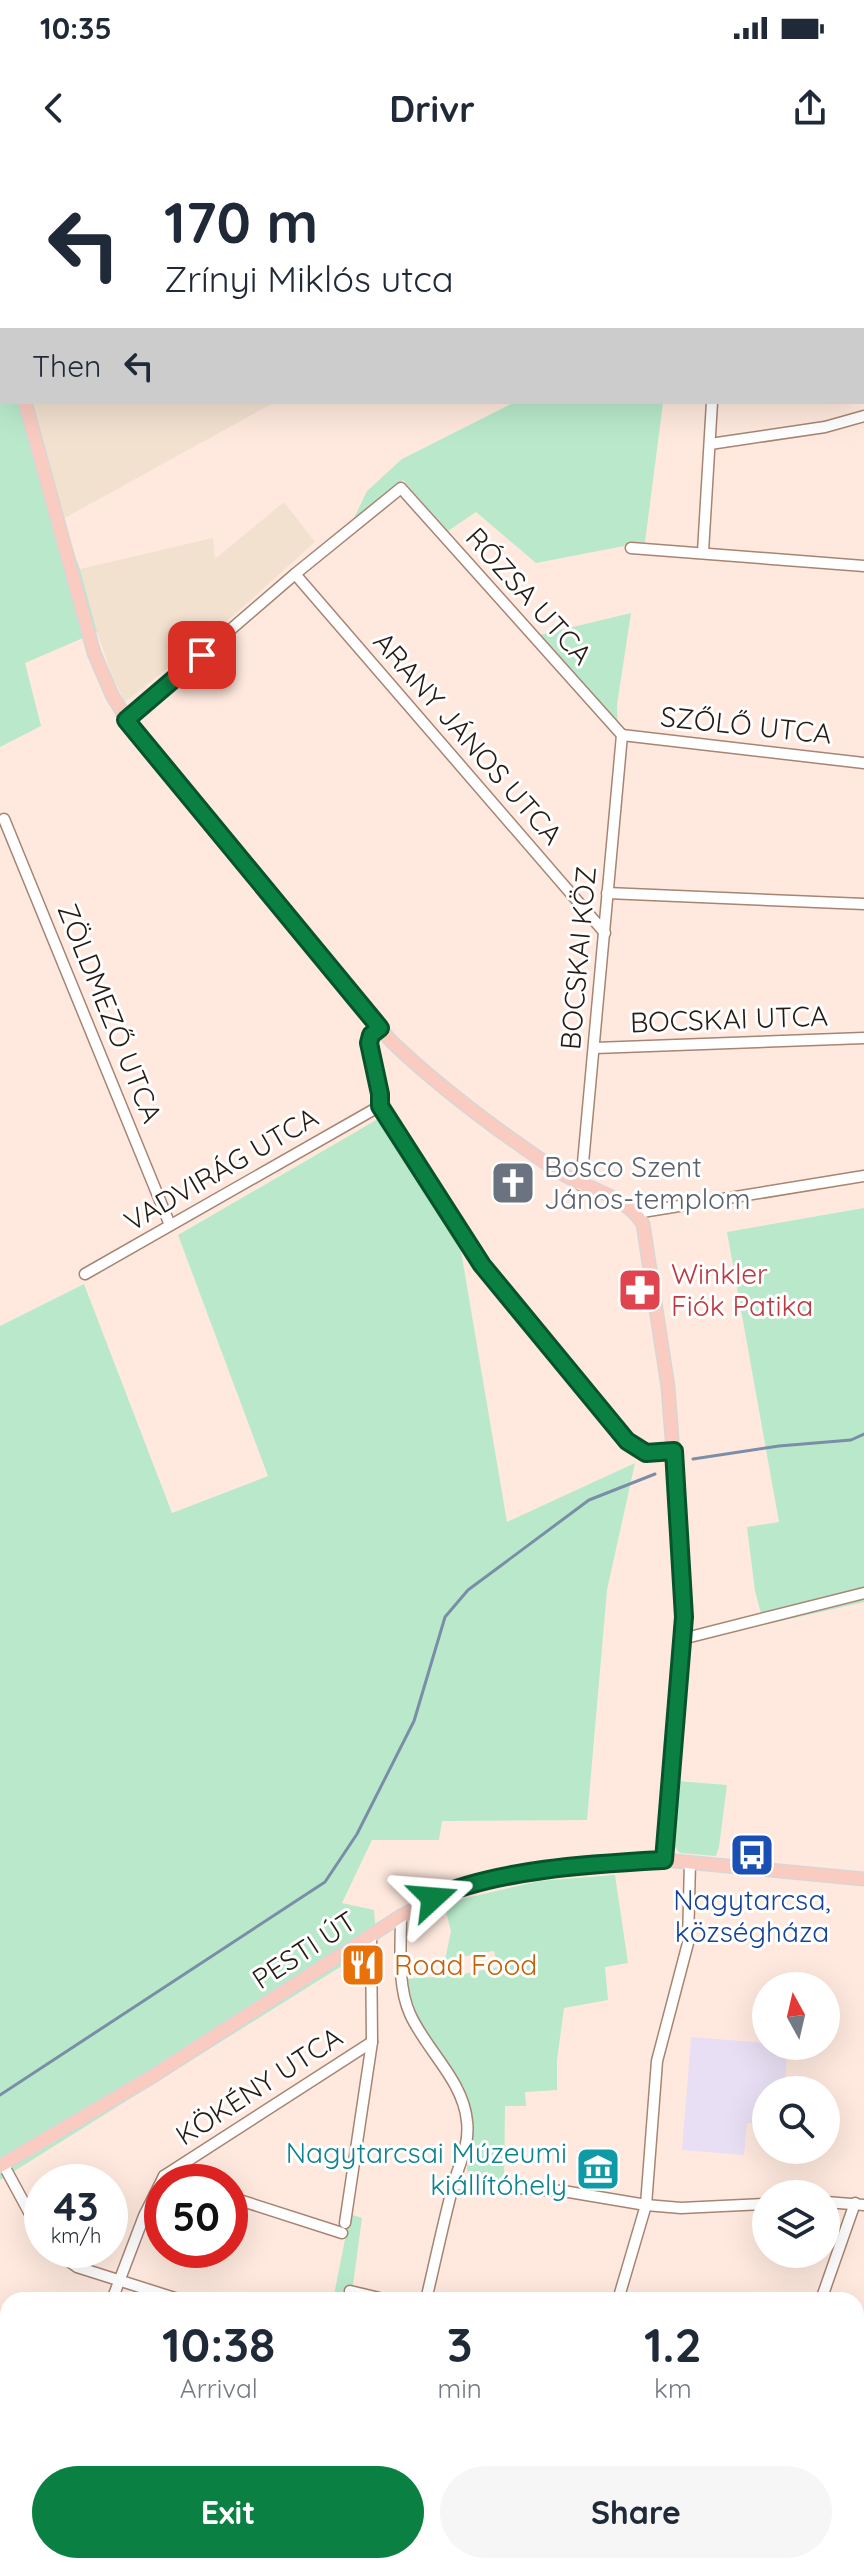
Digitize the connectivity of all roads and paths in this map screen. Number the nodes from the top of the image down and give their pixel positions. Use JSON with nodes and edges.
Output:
{"nodes":[{"id":1,"x":26,"y":404,"type":"edge"},
{"id":2,"x":712,"y":404,"type":"edge"},
{"id":3,"x":864,"y":416,"type":"edge"},
{"id":4,"x":710,"y":444,"type":"junction"},
{"id":5,"x":631,"y":548,"type":"dead end"},
{"id":6,"x":703,"y":552,"type":"junction"},
{"id":7,"x":864,"y":566,"type":"edge"},
{"id":8,"x":295,"y":574,"type":"junction"},
{"id":9,"x":126,"y":720,"type":"junction"},
{"id":10,"x":622,"y":735,"type":"junction"},
{"id":11,"x":864,"y":763,"type":"edge"},
{"id":12,"x":4,"y":819,"type":"dead end"},
{"id":13,"x":607,"y":893,"type":"junction"},
{"id":14,"x":864,"y":904,"type":"edge"},
{"id":15,"x":605,"y":933,"type":"junction"},
{"id":16,"x":380,"y":1028,"type":"junction"},
{"id":17,"x":864,"y":1038,"type":"edge"},
{"id":18,"x":595,"y":1048,"type":"junction"},
{"id":19,"x":380,"y":1106,"type":"junction"},
{"id":20,"x":864,"y":1176,"type":"edge"},
{"id":21,"x":581,"y":1185,"type":"junction"},
{"id":22,"x":636,"y":1213,"type":"junction"},
{"id":23,"x":170,"y":1225,"type":"junction"},
{"id":24,"x":85,"y":1274,"type":"dead end"},
{"id":25,"x":674,"y":1454,"type":"junction"},
{"id":26,"x":864,"y":1593,"type":"edge"},
{"id":27,"x":682,"y":1639,"type":"junction"},
{"id":28,"x":664,"y":1860,"type":"junction"},
{"id":29,"x":690,"y":1862,"type":"junction"},
{"id":30,"x":864,"y":1879,"type":"edge"},
{"id":31,"x":401,"y":1916,"type":"junction"},
{"id":32,"x":371,"y":1935,"type":"junction"},
{"id":33,"x":372,"y":2042,"type":"junction"},
{"id":34,"x":183,"y":2164,"type":"edge"},
{"id":35,"x":2,"y":2165,"type":"edge"},
{"id":36,"x":454,"y":2184,"type":"junction"},
{"id":37,"x":248,"y":2202,"type":"edge"},
{"id":38,"x":840,"y":2203,"type":"edge"},
{"id":39,"x":24,"y":2204,"type":"edge"},
{"id":40,"x":860,"y":2204,"type":"edge"},
{"id":41,"x":646,"y":2205,"type":"junction"},
{"id":42,"x":752,"y":2205,"type":"edge"},
{"id":43,"x":144,"y":2216,"type":"edge"},
{"id":44,"x":80,"y":2268,"type":"edge"},
{"id":45,"x":119,"y":2280,"type":"junction"},
{"id":46,"x":350,"y":2291,"type":"dead end"},
{"id":47,"x":115,"y":2292,"type":"edge"},
{"id":48,"x":156,"y":2292,"type":"edge"},
{"id":49,"x":354,"y":2292,"type":"edge"},
{"id":50,"x":428,"y":2292,"type":"edge"},
{"id":51,"x":620,"y":2292,"type":"edge"},
{"id":52,"x":824,"y":2292,"type":"edge"}],
"edges":[{"from":1,"to":9,"type":"main road"},
{"from":2,"to":4,"type":"street"},
{"from":3,"to":4,"type":"street"},
{"from":4,"to":6,"type":"street"},
{"from":5,"to":6,"type":"street"},
{"from":6,"to":7,"type":"street"},
{"from":8,"to":9,"type":"street"},
{"from":8,"to":10,"type":"street","name":"RÓZSA UTCA"},
{"from":8,"to":15,"type":"street","name":"ARANY JÁNOS UTCA"},
{"from":9,"to":16,"type":"main road"},
{"from":10,"to":11,"type":"street","name":"SZŐLŐ UTCA"},
{"from":10,"to":13,"type":"street","name":"BOCSKAI KÖZ"},
{"from":12,"to":23,"type":"street","name":"ZÖLDMEZŐ UTCA"},
{"from":13,"to":14,"type":"street"},
{"from":13,"to":15,"type":"street","name":"BOCSKAI KÖZ"},
{"from":15,"to":18,"type":"street","name":"BOCSKAI KÖZ"},
{"from":16,"to":19,"type":"street"},
{"from":16,"to":21,"type":"main road"},
{"from":17,"to":18,"type":"street","name":"BOCSKAI UTCA"},
{"from":18,"to":21,"type":"street","name":"BOCSKAI KÖZ"},
{"from":19,"to":23,"type":"street","name":"VADVIRÁG UTCA"},
{"from":19,"to":25,"type":"street"},
{"from":20,"to":22,"type":"street"},
{"from":21,"to":22,"type":"main road"},
{"from":22,"to":25,"type":"main road"},
{"from":23,"to":24,"type":"street","name":"VADVIRÁG UTCA"},
{"from":25,"to":27,"type":"main road"},
{"from":26,"to":27,"type":"street"},
{"from":27,"to":28,"type":"main road"},
{"from":28,"to":29,"type":"main road","name":"PESTI ÚT"},
{"from":28,"to":31,"type":"main road","name":"PESTI ÚT"},
{"from":29,"to":30,"type":"main road","name":"PESTI ÚT"},
{"from":29,"to":41,"type":"street"},
{"from":31,"to":32,"type":"main road","name":"PESTI ÚT"},
{"from":31,"to":36,"type":"street"},
{"from":32,"to":33,"type":"street"},
{"from":32,"to":35,"type":"main road","name":"PESTI ÚT"},
{"from":33,"to":34,"type":"street","name":"KÖKÉNY UTCA"},
{"from":33,"to":37,"type":"street"},
{"from":35,"to":39,"type":"street"},
{"from":36,"to":41,"type":"street"},
{"from":36,"to":50,"type":"street"},
{"from":38,"to":40,"type":"street"},
{"from":40,"to":52,"type":"street"},
{"from":41,"to":42,"type":"street"},
{"from":41,"to":51,"type":"street"},
{"from":43,"to":45,"type":"street","name":"KÖKÉNY UTCA"},
{"from":44,"to":45,"type":"street"},
{"from":45,"to":47,"type":"street","name":"KÖKÉNY UTCA"},
{"from":45,"to":48,"type":"street"},
{"from":46,"to":49,"type":"street"}]}
